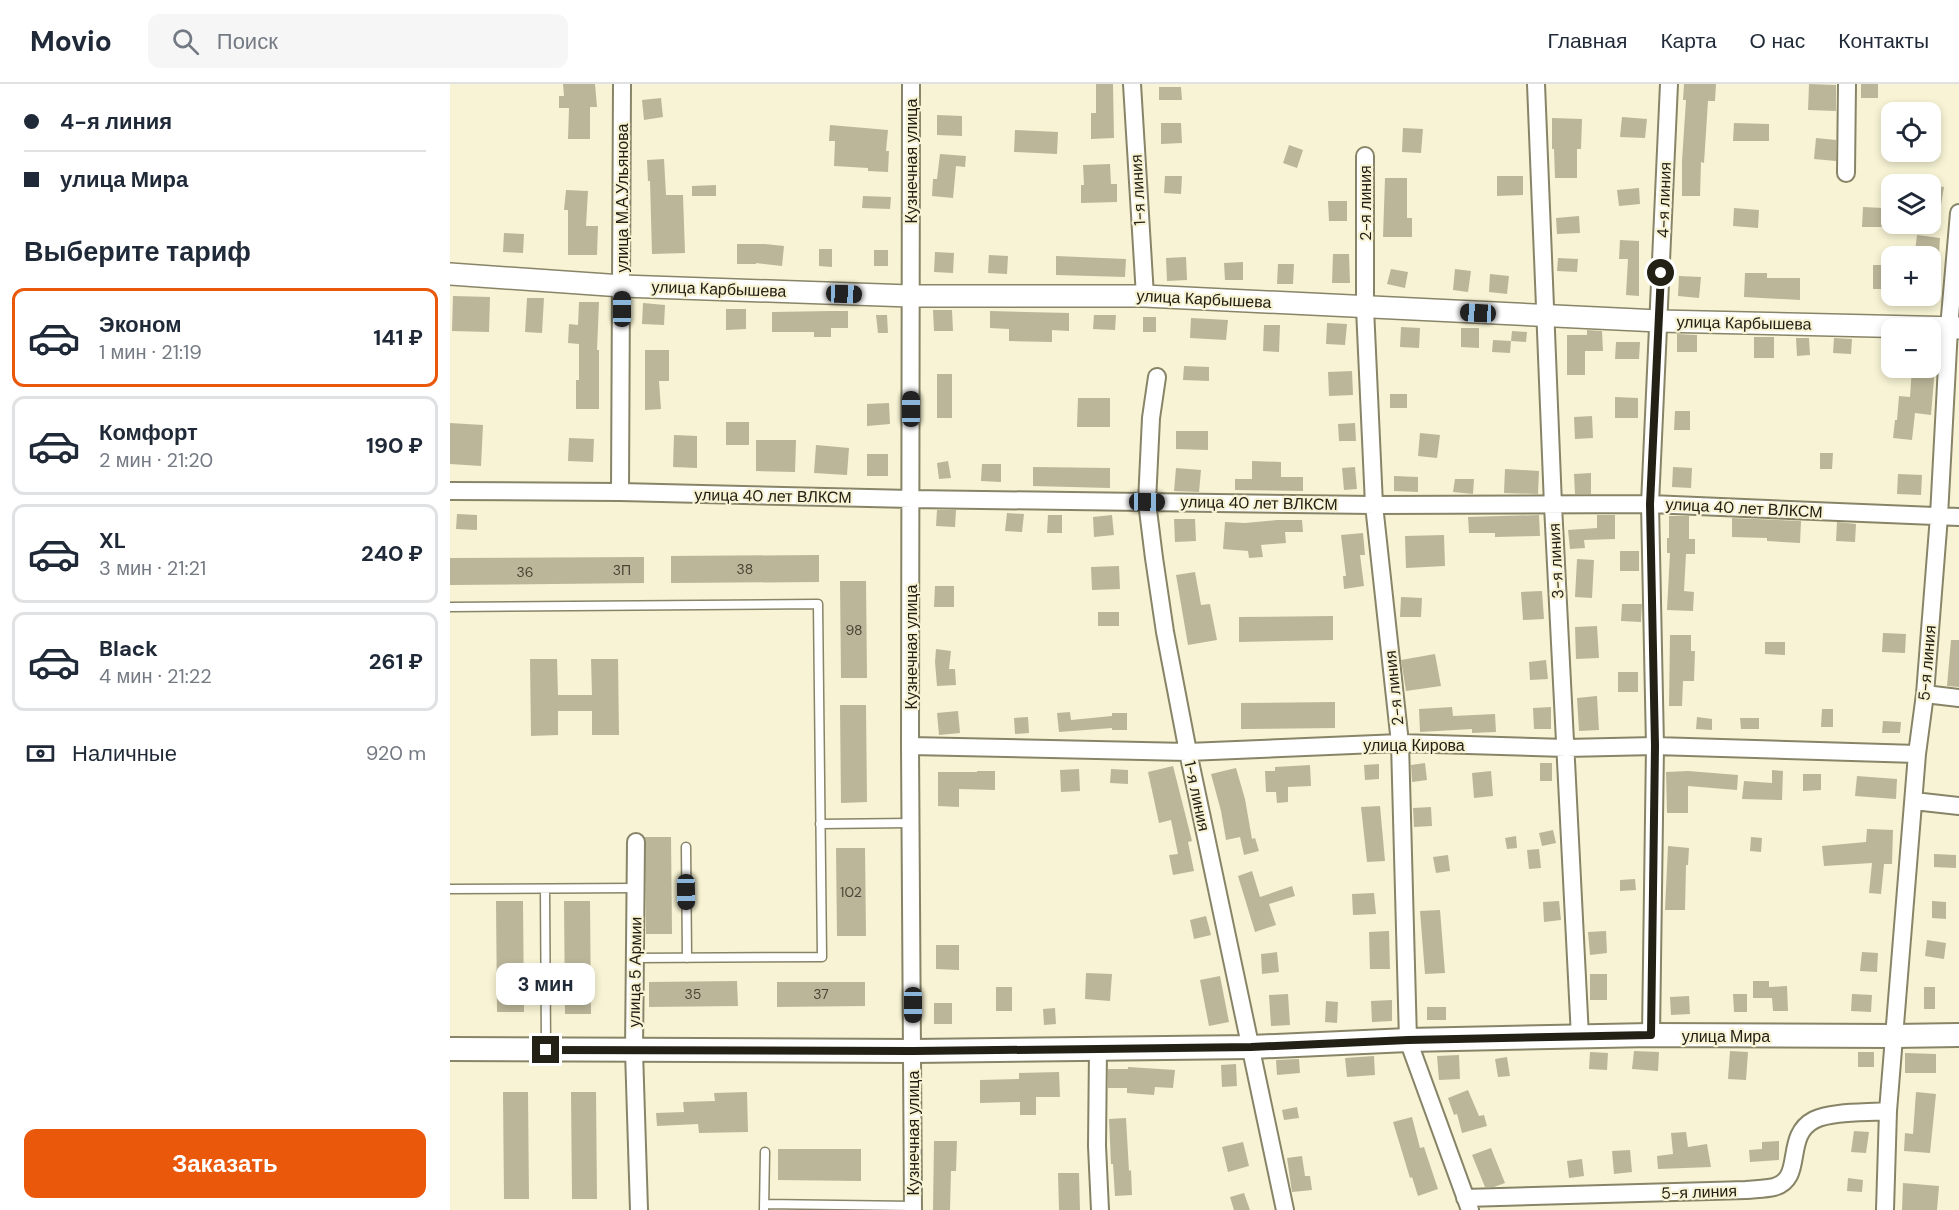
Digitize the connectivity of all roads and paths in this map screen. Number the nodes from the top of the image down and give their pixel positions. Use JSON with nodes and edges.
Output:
{"nodes":[{"id":1,"x":622,"y":84,"type":"edge"},
{"id":2,"x":911,"y":84,"type":"edge"},
{"id":3,"x":1132,"y":84,"type":"edge"},
{"id":4,"x":1536,"y":84,"type":"edge"},
{"id":5,"x":1669,"y":84,"type":"edge"},
{"id":6,"x":1847,"y":84,"type":"edge"},
{"id":7,"x":1365,"y":156,"type":"dead end"},
{"id":8,"x":1846,"y":173,"type":"dead end"},
{"id":9,"x":1959,"y":213,"type":"edge"},
{"id":10,"x":450,"y":274,"type":"edge"},
{"id":11,"x":622,"y":286,"type":"junction"},
{"id":12,"x":910,"y":296,"type":"junction"},
{"id":13,"x":1145,"y":296,"type":"junction"},
{"id":14,"x":1365,"y":308,"type":"junction"},
{"id":15,"x":1546,"y":316,"type":"junction"},
{"id":16,"x":1659,"y":321,"type":"junction"},
{"id":17,"x":1954,"y":328,"type":"edge"},
{"id":18,"x":1157,"y":377,"type":"dead end"},
{"id":19,"x":450,"y":491,"type":"edge"},
{"id":20,"x":620,"y":492,"type":"junction"},
{"id":21,"x":911,"y":499,"type":"junction"},
{"id":22,"x":1147,"y":502,"type":"junction"},
{"id":23,"x":1650,"y":504,"type":"junction"},
{"id":24,"x":1374,"y":505,"type":"junction"},
{"id":25,"x":1553,"y":505,"type":"junction"},
{"id":26,"x":1939,"y":516,"type":"junction"},
{"id":27,"x":1959,"y":517,"type":"edge"},
{"id":28,"x":450,"y":607,"type":"edge"},
{"id":29,"x":1925,"y":694,"type":"junction"},
{"id":30,"x":1959,"y":698,"type":"edge"},
{"id":31,"x":1400,"y":743,"type":"junction"},
{"id":32,"x":910,"y":746,"type":"junction"},
{"id":33,"x":1655,"y":746,"type":"junction"},
{"id":34,"x":1566,"y":748,"type":"junction"},
{"id":35,"x":1188,"y":752,"type":"junction"},
{"id":36,"x":1917,"y":754,"type":"junction"},
{"id":37,"x":1914,"y":801,"type":"junction"},
{"id":38,"x":1959,"y":806,"type":"edge"},
{"id":39,"x":911,"y":823,"type":"junction"},
{"id":40,"x":820,"y":824,"type":"junction"},
{"id":41,"x":636,"y":842,"type":"dead end"},
{"id":42,"x":686,"y":847,"type":"dead end"},
{"id":43,"x":636,"y":888,"type":"junction"},
{"id":44,"x":544,"y":889,"type":"junction"},
{"id":45,"x":450,"y":890,"type":"edge"},
{"id":46,"x":635,"y":958,"type":"junction"},
{"id":47,"x":687,"y":958,"type":"junction"},
{"id":48,"x":1651,"y":1035,"type":"junction"},
{"id":49,"x":1959,"y":1035,"type":"edge"},
{"id":50,"x":1894,"y":1036,"type":"junction"},
{"id":51,"x":1580,"y":1037,"type":"junction"},
{"id":52,"x":1408,"y":1040,"type":"junction"},
{"id":53,"x":1251,"y":1047,"type":"junction"},
{"id":54,"x":450,"y":1049,"type":"edge"},
{"id":55,"x":1098,"y":1049,"type":"junction"},
{"id":56,"x":546,"y":1050,"type":"junction"},
{"id":57,"x":634,"y":1051,"type":"junction"},
{"id":58,"x":913,"y":1051,"type":"junction"},
{"id":59,"x":1888,"y":1112,"type":"junction"},
{"id":60,"x":765,"y":1152,"type":"dead end"},
{"id":61,"x":1468,"y":1204,"type":"edge"},
{"id":62,"x":764,"y":1207,"type":"edge"},
{"id":63,"x":913,"y":1208,"type":"edge"},
{"id":64,"x":639,"y":1210,"type":"edge"},
{"id":65,"x":1100,"y":1210,"type":"edge"},
{"id":66,"x":1285,"y":1210,"type":"edge"},
{"id":67,"x":1885,"y":1210,"type":"edge"}],
"edges":[{"from":1,"to":11,"type":"street","name":"улица М.А.Ульянова"},
{"from":2,"to":12,"type":"street","name":"Кузнечная улица"},
{"from":3,"to":13,"type":"street","name":"1-я линия"},
{"from":4,"to":15,"type":"street","name":"3-я линия"},
{"from":5,"to":16,"type":"street","name":"4-я линия"},
{"from":6,"to":8,"type":"street"},
{"from":7,"to":14,"type":"street","name":"2-я линия"},
{"from":9,"to":17,"type":"street","name":"5-я линия"},
{"from":10,"to":11,"type":"street","name":"улица Карбышева"},
{"from":11,"to":12,"type":"street","name":"улица Карбышева"},
{"from":11,"to":20,"type":"street","name":"улица М.А.Ульянова"},
{"from":12,"to":13,"type":"street","name":"улица Карбышева"},
{"from":12,"to":21,"type":"street","name":"Кузнечная улица"},
{"from":13,"to":14,"type":"street","name":"улица Карбышева"},
{"from":14,"to":15,"type":"street","name":"улица Карбышева"},
{"from":14,"to":24,"type":"street","name":"2-я линия"},
{"from":15,"to":16,"type":"street","name":"улица Карбышева"},
{"from":15,"to":25,"type":"street","name":"3-я линия"},
{"from":16,"to":17,"type":"street","name":"улица Карбышева"},
{"from":16,"to":23,"type":"street","name":"4-я линия"},
{"from":17,"to":26,"type":"street","name":"5-я линия"},
{"from":18,"to":22,"type":"street","name":"1-я линия"},
{"from":19,"to":20,"type":"street","name":"улица 40 лет ВЛКСМ"},
{"from":20,"to":21,"type":"street","name":"улица 40 лет ВЛКСМ"},
{"from":21,"to":22,"type":"street","name":"улица 40 лет ВЛКСМ"},
{"from":21,"to":32,"type":"street","name":"Кузнечная улица"},
{"from":22,"to":24,"type":"street","name":"улица 40 лет ВЛКСМ"},
{"from":22,"to":35,"type":"street","name":"1-я линия"},
{"from":23,"to":25,"type":"street","name":"улица 40 лет ВЛКСМ"},
{"from":23,"to":26,"type":"street","name":"улица 40 лет ВЛКСМ"},
{"from":23,"to":33,"type":"street","name":"4-я линия"},
{"from":24,"to":25,"type":"street","name":"улица 40 лет ВЛКСМ"},
{"from":24,"to":31,"type":"street","name":"2-я линия"},
{"from":25,"to":34,"type":"street","name":"3-я линия"},
{"from":26,"to":27,"type":"street","name":"улица 40 лет ВЛКСМ"},
{"from":26,"to":29,"type":"street","name":"5-я линия"},
{"from":28,"to":40,"type":"lane"},
{"from":29,"to":30,"type":"street"},
{"from":29,"to":36,"type":"street","name":"5-я линия"},
{"from":31,"to":34,"type":"street","name":"улица Кирова"},
{"from":31,"to":35,"type":"street","name":"улица Кирова"},
{"from":31,"to":52,"type":"street","name":"2-я линия"},
{"from":32,"to":35,"type":"street","name":"улица Кирова"},
{"from":32,"to":39,"type":"street","name":"Кузнечная улица"},
{"from":33,"to":34,"type":"street","name":"улица Кирова"},
{"from":33,"to":36,"type":"street","name":"улица Кирова"},
{"from":33,"to":48,"type":"street","name":"4-я линия"},
{"from":34,"to":51,"type":"street","name":"3-я линия"},
{"from":35,"to":53,"type":"street","name":"1-я линия"},
{"from":36,"to":37,"type":"street","name":"5-я линия"},
{"from":37,"to":38,"type":"street"},
{"from":37,"to":50,"type":"street","name":"5-я линия"},
{"from":39,"to":40,"type":"lane"},
{"from":39,"to":58,"type":"street","name":"Кузнечная улица"},
{"from":40,"to":47,"type":"lane"},
{"from":41,"to":43,"type":"street","name":"улица 5 Армии"},
{"from":42,"to":47,"type":"lane"},
{"from":43,"to":44,"type":"lane"},
{"from":43,"to":46,"type":"street","name":"улица 5 Армии"},
{"from":44,"to":45,"type":"lane"},
{"from":44,"to":56,"type":"lane"},
{"from":46,"to":47,"type":"lane"},
{"from":46,"to":57,"type":"street","name":"улица 5 Армии"},
{"from":48,"to":50,"type":"main road","name":"улица Мира"},
{"from":48,"to":51,"type":"main road","name":"улица Мира"},
{"from":49,"to":50,"type":"main road","name":"улица Мира"},
{"from":50,"to":59,"type":"street","name":"5-я линия"},
{"from":51,"to":52,"type":"main road","name":"улица Мира"},
{"from":52,"to":53,"type":"main road","name":"улица Мира"},
{"from":52,"to":61,"type":"street","name":"2-я линия"},
{"from":53,"to":55,"type":"main road","name":"улица Мира"},
{"from":53,"to":66,"type":"street","name":"1-я линия"},
{"from":54,"to":56,"type":"main road","name":"улица Мира"},
{"from":55,"to":58,"type":"main road","name":"улица Мира"},
{"from":55,"to":65,"type":"street"},
{"from":56,"to":57,"type":"main road","name":"улица Мира"},
{"from":57,"to":58,"type":"main road","name":"улица Мира"},
{"from":57,"to":64,"type":"street","name":"улица 5 Армии"},
{"from":58,"to":63,"type":"street","name":"Кузнечная улица"},
{"from":59,"to":61,"type":"street","name":"5-я линия"},
{"from":59,"to":67,"type":"street","name":"5-я линия"},
{"from":60,"to":62,"type":"lane"},
{"from":62,"to":63,"type":"lane"}]}
